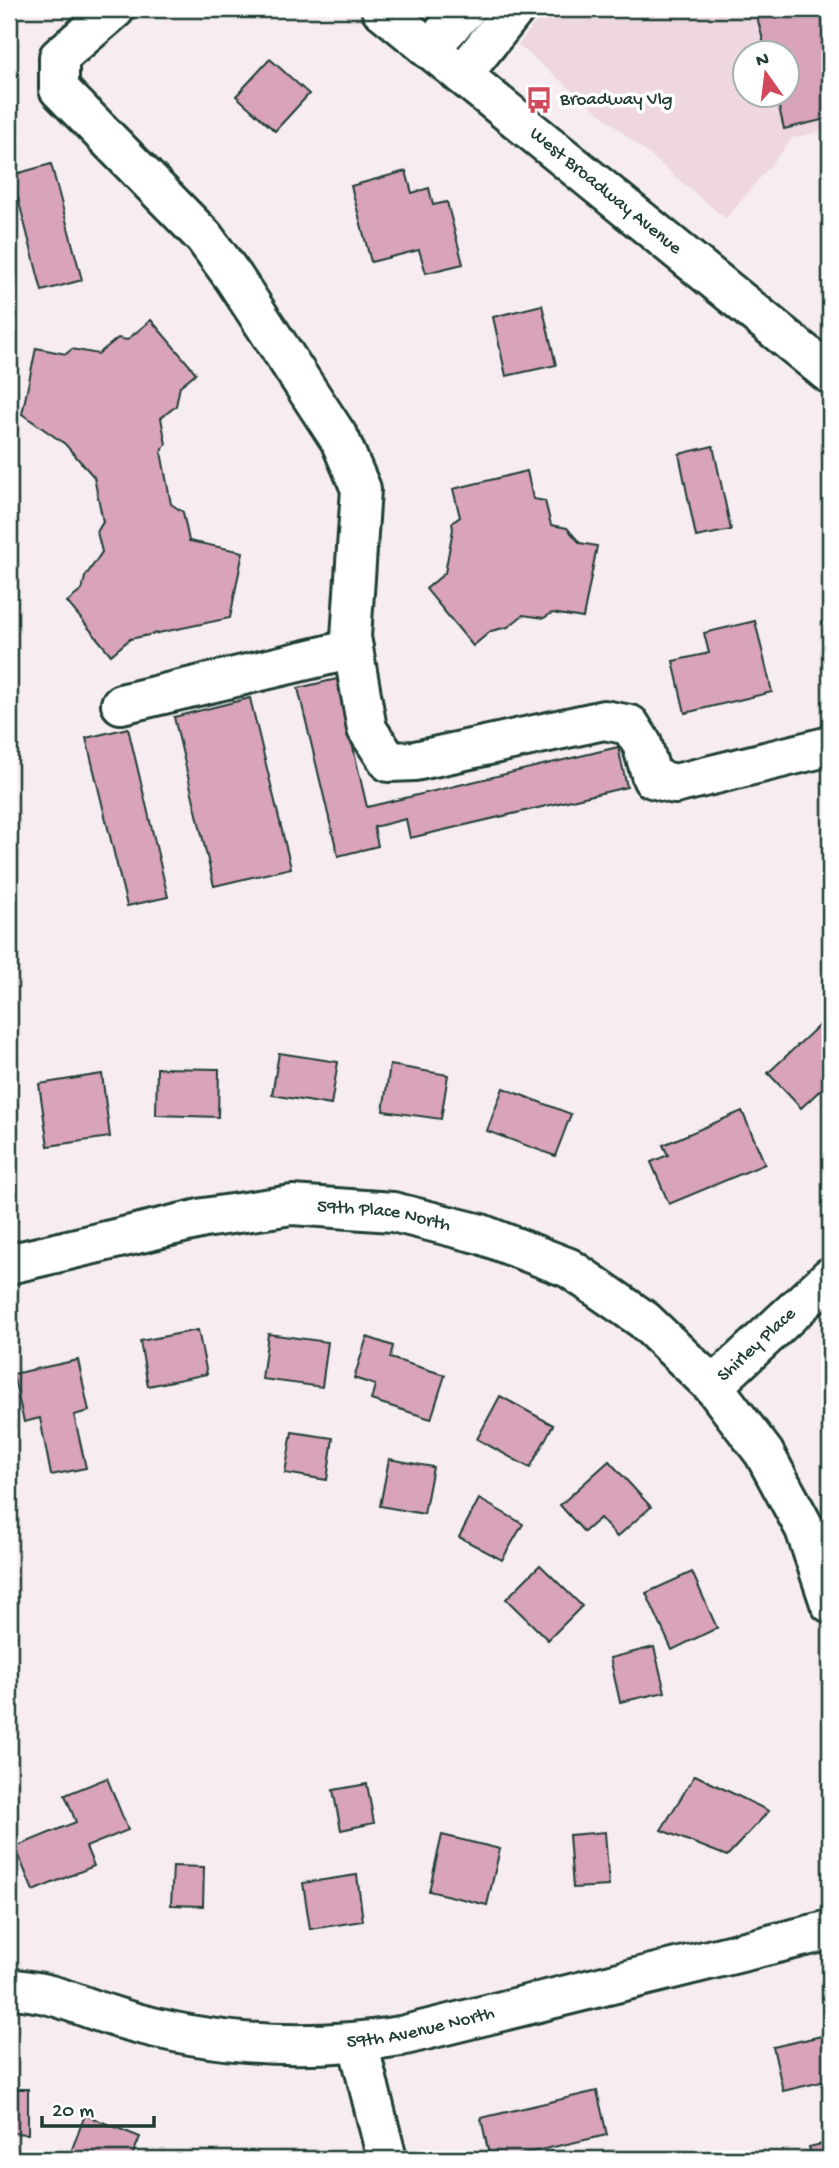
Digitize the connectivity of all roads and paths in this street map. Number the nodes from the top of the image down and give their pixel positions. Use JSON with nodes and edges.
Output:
{"nodes":[{"id":1,"x":116,"y":9,"type":"edge"},
{"id":2,"x":381,"y":9,"type":"edge"},
{"id":3,"x":466,"y":9,"type":"edge"},
{"id":4,"x":515,"y":9,"type":"edge"},
{"id":5,"x":429,"y":49,"type":"junction"},
{"id":6,"x":462,"y":75,"type":"junction"},
{"id":7,"x":830,"y":374,"type":"edge"},
{"id":8,"x":353,"y":649,"type":"junction"},
{"id":9,"x":121,"y":704,"type":"dead end"},
{"id":10,"x":830,"y":747,"type":"edge"},
{"id":11,"x":9,"y":1264,"type":"edge"},
{"id":12,"x":830,"y":1277,"type":"edge"},
{"id":13,"x":713,"y":1386,"type":"junction"},
{"id":14,"x":830,"y":1603,"type":"edge"},
{"id":15,"x":830,"y":1930,"type":"edge"},
{"id":16,"x":9,"y":1988,"type":"edge"},
{"id":17,"x":359,"y":2043,"type":"junction"},
{"id":18,"x":387,"y":2159,"type":"edge"}],
"edges":[{"from":1,"to":8,"type":"street"},
{"from":2,"to":5,"type":"street","name":"West Broadway Avenue"},
{"from":3,"to":5,"type":"street"},
{"from":4,"to":6,"type":"street"},
{"from":5,"to":6,"type":"street","name":"West Broadway Avenue"},
{"from":6,"to":7,"type":"street","name":"West Broadway Avenue"},
{"from":8,"to":9,"type":"street"},
{"from":8,"to":10,"type":"street"},
{"from":11,"to":13,"type":"street","name":"59th Place North"},
{"from":12,"to":13,"type":"street","name":"Shirley Place"},
{"from":13,"to":14,"type":"street","name":"59th Place North"},
{"from":15,"to":17,"type":"street","name":"59th Avenue North"},
{"from":16,"to":17,"type":"street","name":"59th Avenue North"},
{"from":17,"to":18,"type":"street"}]}
